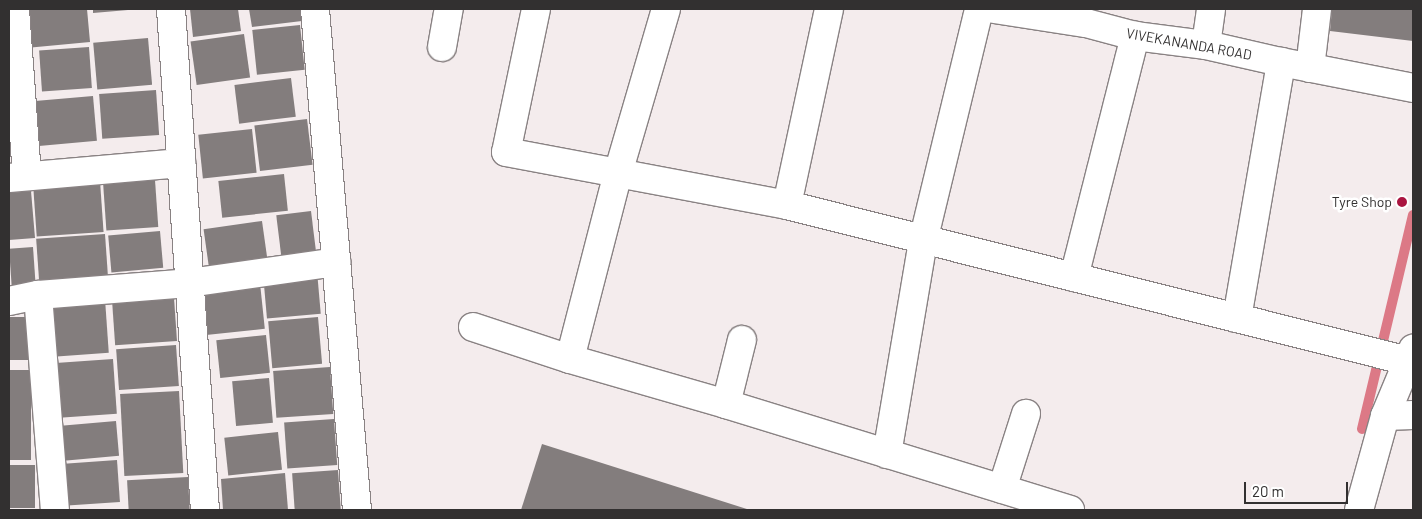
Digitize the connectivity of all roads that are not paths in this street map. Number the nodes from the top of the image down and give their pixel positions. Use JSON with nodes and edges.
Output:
{"nodes":[{"id":1,"x":16,"y":9,"type":"edge"},
{"id":2,"x":171,"y":9,"type":"edge"},
{"id":3,"x":315,"y":9,"type":"edge"},
{"id":4,"x":449,"y":9,"type":"edge"},
{"id":5,"x":536,"y":9,"type":"edge"},
{"id":6,"x":666,"y":9,"type":"edge"},
{"id":7,"x":829,"y":9,"type":"edge"},
{"id":8,"x":978,"y":9,"type":"edge"},
{"id":9,"x":994,"y":9,"type":"edge"},
{"id":10,"x":1211,"y":9,"type":"edge"},
{"id":11,"x":1317,"y":9,"type":"edge"},
{"id":12,"x":1088,"y":16,"type":"edge"},
{"id":13,"x":1135,"y":36,"type":"junction"},
{"id":14,"x":1206,"y":45,"type":"junction"},
{"id":15,"x":442,"y":47,"type":"dead end"},
{"id":16,"x":1280,"y":62,"type":"junction"},
{"id":17,"x":1310,"y":68,"type":"junction"},
{"id":18,"x":1413,"y":88,"type":"edge"},
{"id":19,"x":181,"y":163,"type":"junction"},
{"id":20,"x":618,"y":173,"type":"junction"},
{"id":21,"x":18,"y":177,"type":"edge"},
{"id":22,"x":787,"y":205,"type":"junction"},
{"id":23,"x":923,"y":241,"type":"junction"},
{"id":24,"x":337,"y":262,"type":"junction"},
{"id":25,"x":1074,"y":277,"type":"junction"},
{"id":26,"x":189,"y":283,"type":"junction"},
{"id":27,"x":38,"y":295,"type":"junction"},
{"id":28,"x":9,"y":302,"type":"edge"},
{"id":29,"x":1236,"y":318,"type":"junction"},
{"id":30,"x":473,"y":327,"type":"dead end"},
{"id":31,"x":742,"y":340,"type":"dead end"},
{"id":32,"x":1411,"y":355,"type":"edge"},
{"id":33,"x":570,"y":359,"type":"junction"},
{"id":34,"x":726,"y":404,"type":"junction"},
{"id":35,"x":1026,"y":414,"type":"dead end"},
{"id":36,"x":1413,"y":415,"type":"edge"},
{"id":37,"x":1385,"y":416,"type":"junction"},
{"id":38,"x":886,"y":454,"type":"junction"},
{"id":39,"x":1002,"y":489,"type":"junction"},
{"id":40,"x":55,"y":510,"type":"edge"},
{"id":41,"x":205,"y":510,"type":"edge"},
{"id":42,"x":358,"y":510,"type":"edge"},
{"id":43,"x":1070,"y":510,"type":"edge"},
{"id":44,"x":1359,"y":510,"type":"edge"}],
"edges":[{"from":1,"to":21,"type":"street"},
{"from":2,"to":19,"type":"street"},
{"from":3,"to":24,"type":"street"},
{"from":4,"to":15,"type":"street"},
{"from":5,"to":20,"type":"street"},
{"from":6,"to":20,"type":"street"},
{"from":7,"to":22,"type":"street"},
{"from":8,"to":23,"type":"street"},
{"from":9,"to":12,"type":"street","name":"VIVEKANANDA ROAD"},
{"from":10,"to":14,"type":"street"},
{"from":11,"to":17,"type":"street"},
{"from":12,"to":13,"type":"street","name":"VIVEKANANDA ROAD"},
{"from":13,"to":14,"type":"street","name":"VIVEKANANDA ROAD"},
{"from":13,"to":25,"type":"street"},
{"from":14,"to":16,"type":"street","name":"VIVEKANANDA ROAD"},
{"from":16,"to":17,"type":"street","name":"VIVEKANANDA ROAD"},
{"from":16,"to":29,"type":"street"},
{"from":17,"to":18,"type":"street","name":"VIVEKANANDA ROAD"},
{"from":19,"to":21,"type":"street"},
{"from":19,"to":26,"type":"street"},
{"from":20,"to":22,"type":"street"},
{"from":20,"to":33,"type":"street"},
{"from":22,"to":23,"type":"street"},
{"from":23,"to":25,"type":"street"},
{"from":23,"to":38,"type":"street"},
{"from":24,"to":26,"type":"street"},
{"from":24,"to":42,"type":"street"},
{"from":25,"to":29,"type":"street"},
{"from":26,"to":27,"type":"street"},
{"from":26,"to":41,"type":"street"},
{"from":27,"to":28,"type":"street"},
{"from":27,"to":40,"type":"street"},
{"from":29,"to":32,"type":"street"},
{"from":30,"to":33,"type":"street"},
{"from":31,"to":34,"type":"street"},
{"from":32,"to":37,"type":"street"},
{"from":33,"to":34,"type":"street"},
{"from":34,"to":38,"type":"street"},
{"from":35,"to":39,"type":"street"},
{"from":36,"to":37,"type":"street"},
{"from":37,"to":44,"type":"street"},
{"from":38,"to":39,"type":"street"},
{"from":39,"to":43,"type":"street"}]}
